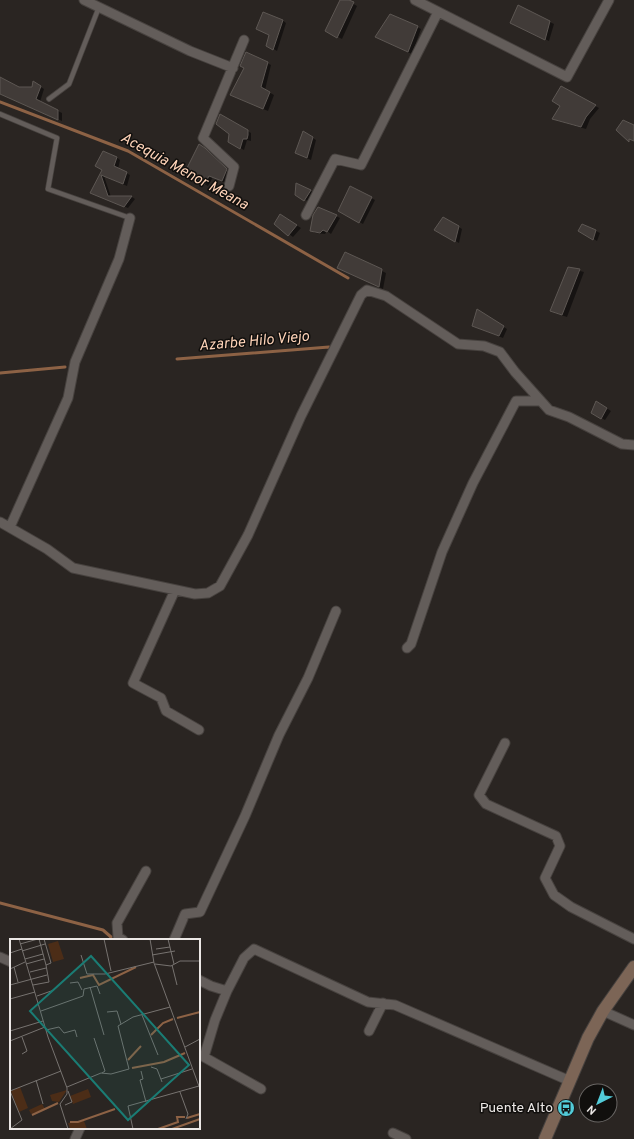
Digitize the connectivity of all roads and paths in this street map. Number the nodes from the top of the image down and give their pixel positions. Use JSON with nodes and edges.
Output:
{"nodes":[{"id":1,"x":84,"y":0,"type":"edge"},
{"id":2,"x":415,"y":0,"type":"edge"},
{"id":3,"x":609,"y":0,"type":"edge"},
{"id":4,"x":99,"y":7,"type":"junction"},
{"id":5,"x":438,"y":12,"type":"junction"},
{"id":6,"x":244,"y":40,"type":"dead end"},
{"id":7,"x":233,"y":68,"type":"junction"},
{"id":8,"x":49,"y":99,"type":"dead end"},
{"id":9,"x":0,"y":114,"type":"edge"},
{"id":10,"x":229,"y":186,"type":"dead end"},
{"id":11,"x":306,"y":214,"type":"dead end"},
{"id":12,"x":130,"y":218,"type":"joint"},
{"id":13,"x":541,"y":402,"type":"junction"},
{"id":14,"x":634,"y":445,"type":"edge"},
{"id":15,"x":0,"y":522,"type":"edge"},
{"id":16,"x":10,"y":528,"type":"junction"},
{"id":17,"x":175,"y":590,"type":"junction"},
{"id":18,"x":336,"y":611,"type":"dead end"},
{"id":19,"x":406,"y":648,"type":"dead end"},
{"id":20,"x":199,"y":730,"type":"dead end"},
{"id":21,"x":505,"y":743,"type":"dead end"},
{"id":22,"x":146,"y":871,"type":"dead end"},
{"id":23,"x":121,"y":939,"type":"edge"},
{"id":24,"x":174,"y":939,"type":"edge"},
{"id":25,"x":634,"y":939,"type":"edge"},
{"id":26,"x":0,"y":957,"type":"edge"},
{"id":27,"x":10,"y":962,"type":"edge"},
{"id":28,"x":633,"y":969,"type":"edge"},
{"id":29,"x":200,"y":980,"type":"edge"},
{"id":30,"x":227,"y":991,"type":"junction"},
{"id":31,"x":383,"y":1003,"type":"junction"},
{"id":32,"x":603,"y":1011,"type":"junction"},
{"id":33,"x":634,"y":1025,"type":"edge"},
{"id":34,"x":369,"y":1032,"type":"dead end"},
{"id":35,"x":570,"y":1081,"type":"junction"},
{"id":36,"x":261,"y":1089,"type":"dead end"},
{"id":37,"x":80,"y":1129,"type":"edge"},
{"id":38,"x":393,"y":1133,"type":"dead end"},
{"id":39,"x":75,"y":1139,"type":"edge"},
{"id":40,"x":406,"y":1139,"type":"edge"},
{"id":41,"x":545,"y":1139,"type":"edge"}],
"edges":[{"from":1,"to":4,"type":"street"},
{"from":2,"to":5,"type":"street"},
{"from":3,"to":5,"type":"street"},
{"from":4,"to":7,"type":"street"},
{"from":4,"to":8,"type":"lane"},
{"from":5,"to":11,"type":"street"},
{"from":6,"to":7,"type":"street"},
{"from":7,"to":10,"type":"street"},
{"from":9,"to":12,"type":"lane"},
{"from":12,"to":16,"type":"street"},
{"from":13,"to":14,"type":"street"},
{"from":13,"to":17,"type":"street"},
{"from":13,"to":19,"type":"street"},
{"from":15,"to":16,"type":"street"},
{"from":16,"to":17,"type":"street"},
{"from":17,"to":20,"type":"street"},
{"from":18,"to":24,"type":"street"},
{"from":21,"to":25,"type":"street"},
{"from":22,"to":23,"type":"street"},
{"from":26,"to":27,"type":"street"},
{"from":28,"to":32,"type":"main road"},
{"from":29,"to":30,"type":"street"},
{"from":30,"to":31,"type":"street"},
{"from":30,"to":36,"type":"street"},
{"from":31,"to":34,"type":"street"},
{"from":31,"to":35,"type":"street"},
{"from":32,"to":33,"type":"street"},
{"from":32,"to":35,"type":"main road"},
{"from":35,"to":41,"type":"main road"},
{"from":37,"to":39,"type":"street"},
{"from":38,"to":40,"type":"street"}]}
